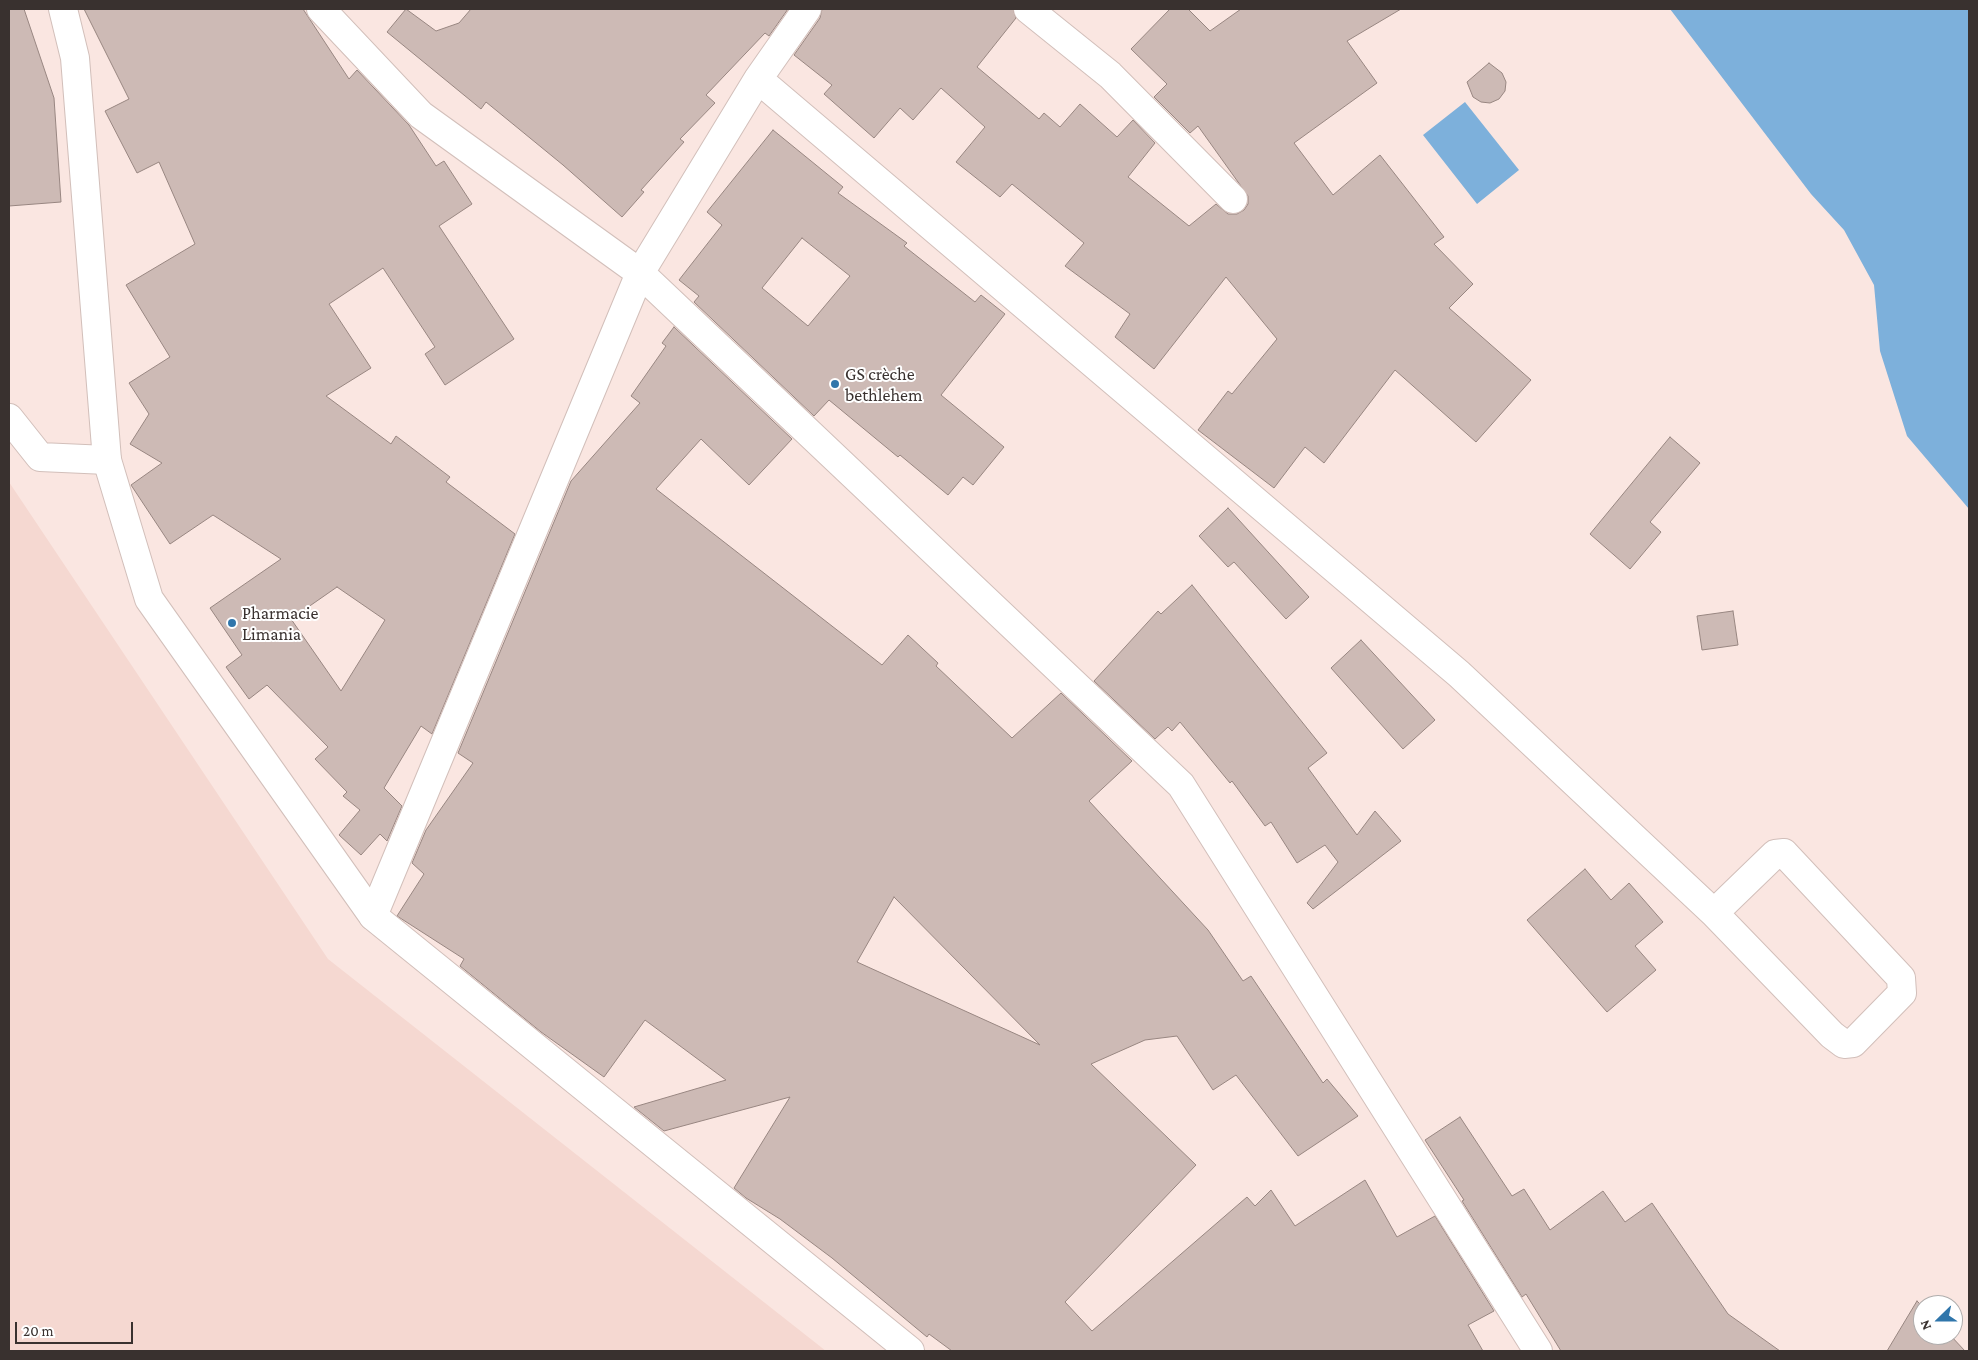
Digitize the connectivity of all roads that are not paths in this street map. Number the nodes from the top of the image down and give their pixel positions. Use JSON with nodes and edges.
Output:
{"nodes":[{"id":1,"x":63,"y":9,"type":"edge"},
{"id":2,"x":321,"y":9,"type":"edge"},
{"id":3,"x":807,"y":9,"type":"edge"},
{"id":4,"x":1028,"y":9,"type":"edge"},
{"id":5,"x":758,"y":79,"type":"junction"},
{"id":6,"x":1233,"y":199,"type":"dead end"},
{"id":7,"x":640,"y":273,"type":"junction"},
{"id":8,"x":9,"y":418,"type":"edge"},
{"id":9,"x":107,"y":460,"type":"junction"},
{"id":10,"x":1714,"y":913,"type":"junction"},
{"id":11,"x":373,"y":916,"type":"junction"},
{"id":12,"x":910,"y":1351,"type":"edge"},
{"id":13,"x":1538,"y":1351,"type":"edge"}],
"edges":[{"from":1,"to":9,"type":"street"},
{"from":2,"to":7,"type":"street"},
{"from":3,"to":5,"type":"street"},
{"from":4,"to":6,"type":"street"},
{"from":5,"to":7,"type":"street"},
{"from":5,"to":10,"type":"street"},
{"from":7,"to":11,"type":"street"},
{"from":7,"to":13,"type":"street"},
{"from":8,"to":9,"type":"street"},
{"from":9,"to":11,"type":"street"},
{"from":10,"to":10,"type":"street"},
{"from":11,"to":12,"type":"street"}]}
